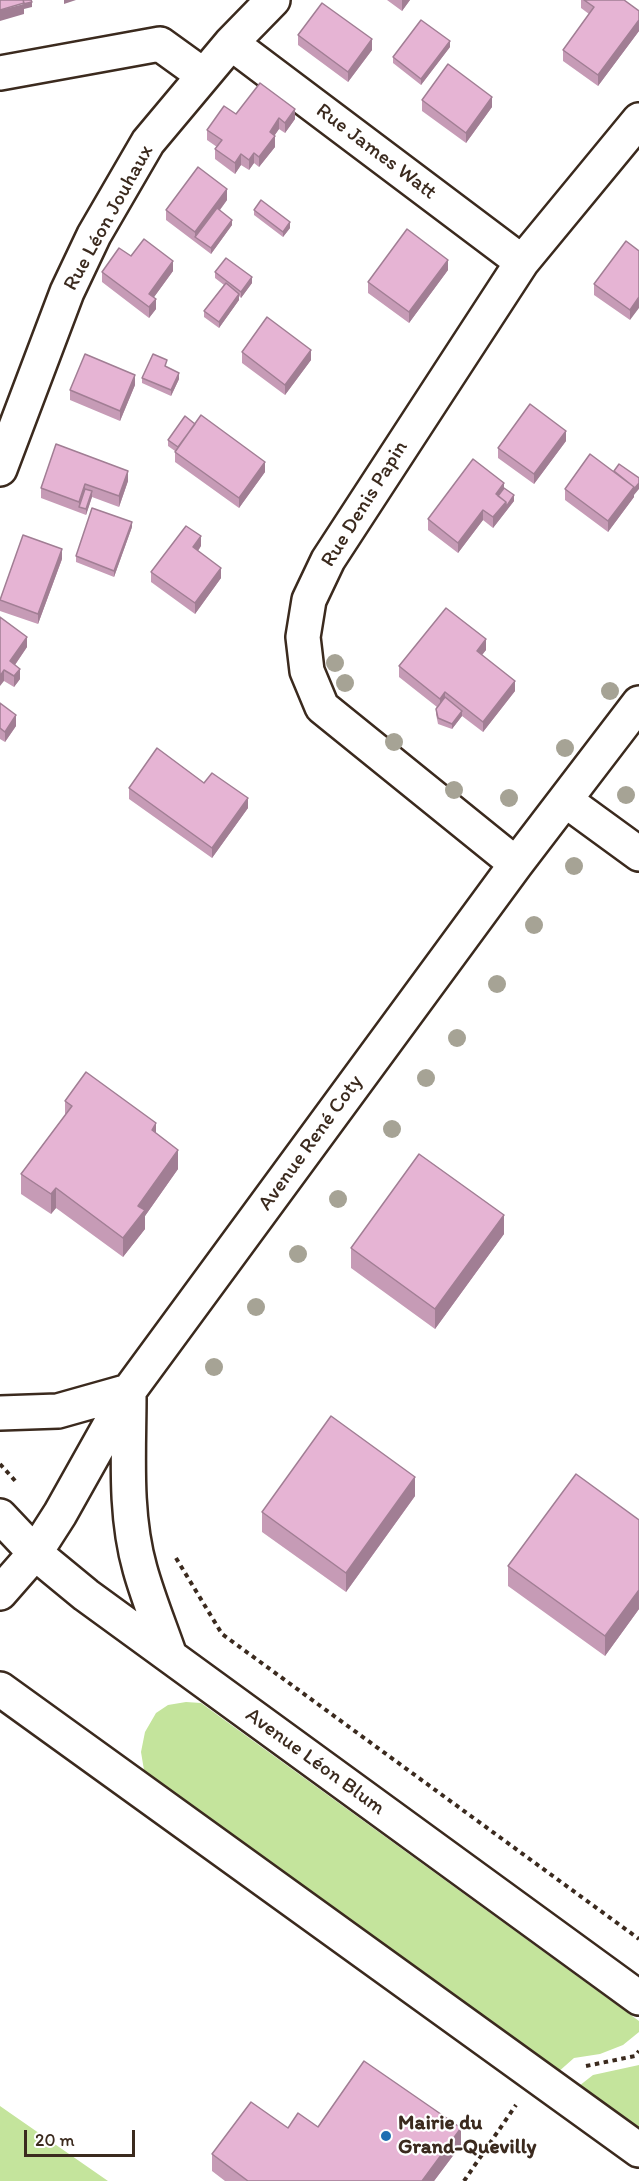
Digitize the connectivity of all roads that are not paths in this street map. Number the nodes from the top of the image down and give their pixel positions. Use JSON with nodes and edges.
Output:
{"nodes":[{"id":1,"x":273,"y":0,"type":"edge"},
{"id":2,"x":231,"y":43,"type":"junction"},
{"id":3,"x":0,"y":73,"type":"edge"},
{"id":4,"x":203,"y":75,"type":"junction"},
{"id":5,"x":639,"y":120,"type":"edge"},
{"id":6,"x":522,"y":262,"type":"junction"},
{"id":7,"x":0,"y":469,"type":"edge"},
{"id":8,"x":639,"y":703,"type":"edge"},
{"id":9,"x":565,"y":800,"type":"junction"},
{"id":10,"x":639,"y":854,"type":"edge"},
{"id":11,"x":516,"y":864,"type":"junction"},
{"id":12,"x":129,"y":1391,"type":"junction"},
{"id":13,"x":0,"y":1413,"type":"edge"},
{"id":14,"x":0,"y":1516,"type":"edge"},
{"id":15,"x":35,"y":1553,"type":"junction"},
{"id":16,"x":0,"y":1593,"type":"edge"},
{"id":17,"x":170,"y":1656,"type":"junction"},
{"id":18,"x":0,"y":1689,"type":"edge"},
{"id":19,"x":639,"y":1998,"type":"edge"},
{"id":20,"x":639,"y":2150,"type":"edge"}],
"edges":[{"from":1,"to":2,"type":"street","name":"Rue Léon Jouhaux"},
{"from":2,"to":4,"type":"street","name":"Rue Léon Jouhaux"},
{"from":2,"to":6,"type":"street","name":"Rue James Watt"},
{"from":3,"to":4,"type":"street"},
{"from":4,"to":7,"type":"street","name":"Rue Léon Jouhaux"},
{"from":5,"to":6,"type":"street","name":"Rue Denis Papin"},
{"from":6,"to":11,"type":"street","name":"Rue Denis Papin"},
{"from":8,"to":9,"type":"street","name":"Avenue René Coty"},
{"from":9,"to":10,"type":"street"},
{"from":9,"to":11,"type":"street","name":"Avenue René Coty"},
{"from":11,"to":12,"type":"street","name":"Avenue René Coty"},
{"from":12,"to":13,"type":"street"},
{"from":12,"to":15,"type":"street","name":"Avenue René Coty"},
{"from":12,"to":17,"type":"street"},
{"from":14,"to":15,"type":"street","name":"Avenue Léon Blum"},
{"from":15,"to":16,"type":"street","name":"Avenue René Coty"},
{"from":15,"to":17,"type":"street","name":"Avenue Léon Blum"},
{"from":17,"to":19,"type":"street","name":"Avenue Léon Blum"},
{"from":18,"to":20,"type":"street"}]}
